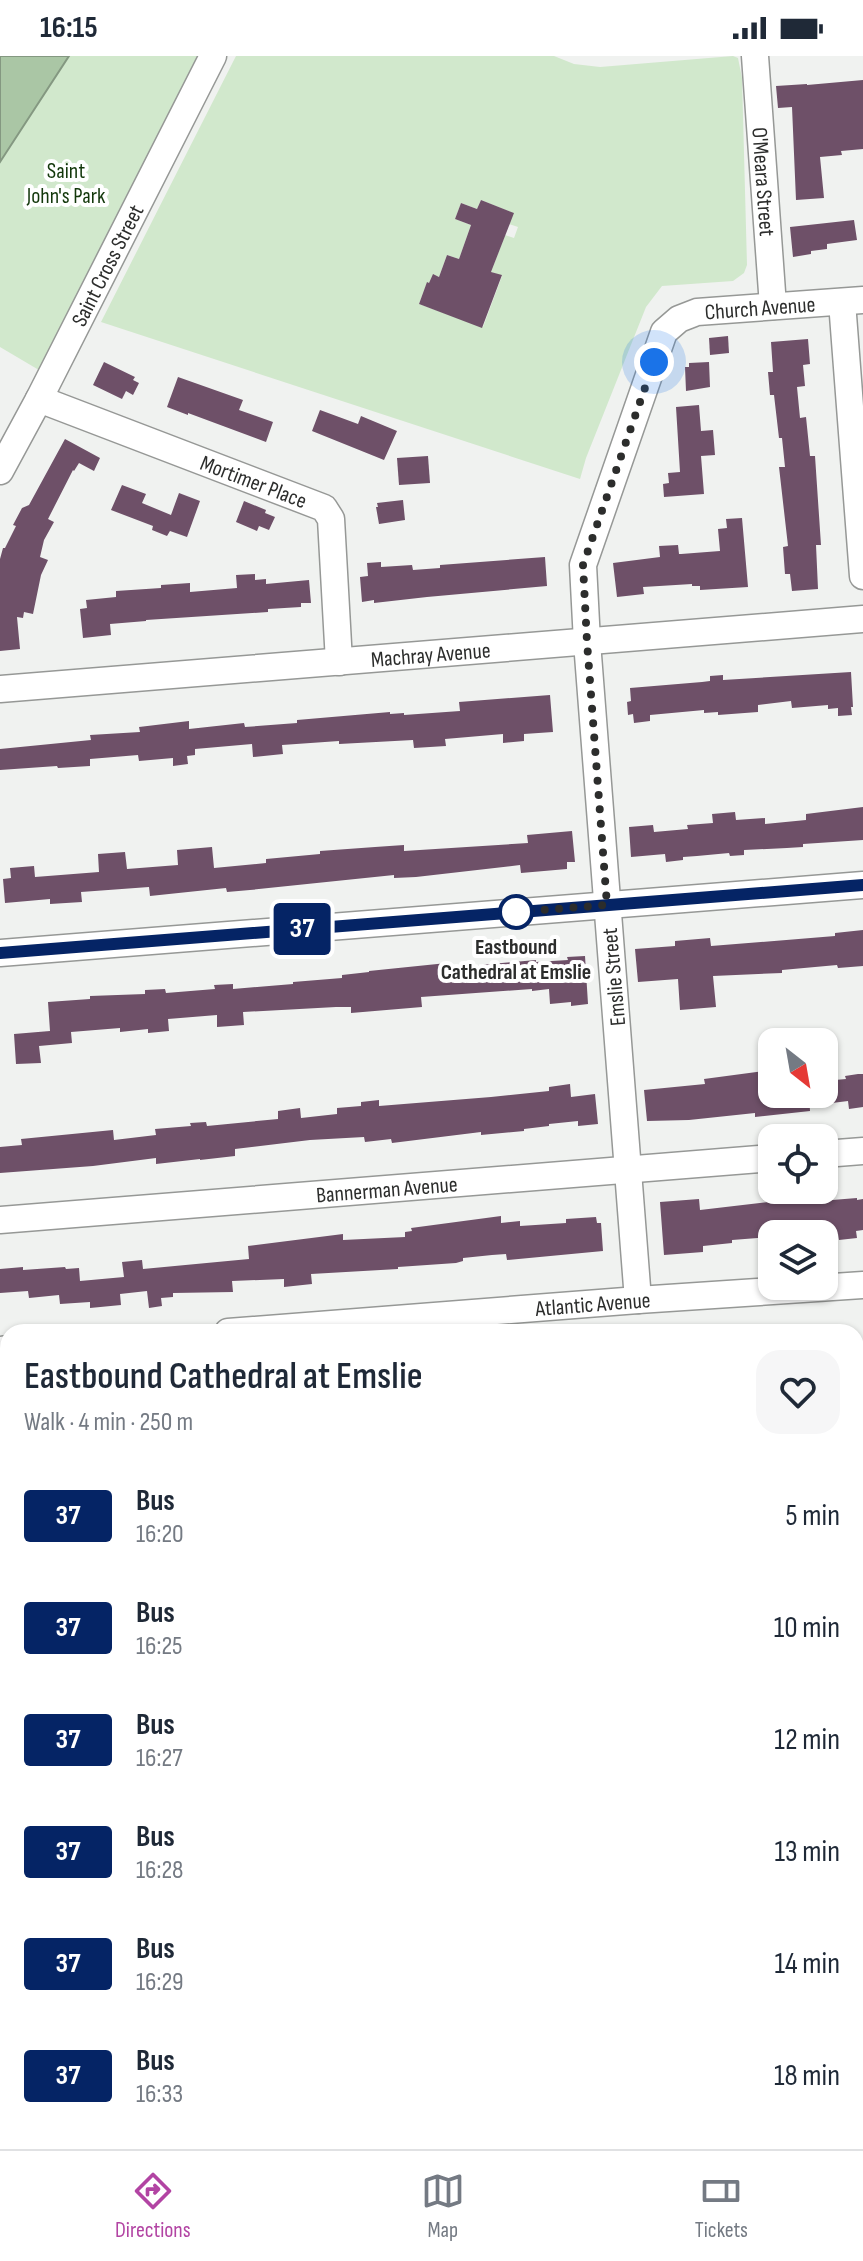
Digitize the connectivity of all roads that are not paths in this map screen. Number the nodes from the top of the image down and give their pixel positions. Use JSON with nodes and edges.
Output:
{"nodes":[{"id":1,"x":213,"y":56,"type":"edge"},
{"id":2,"x":755,"y":56,"type":"edge"},
{"id":3,"x":853,"y":301,"type":"edge"},
{"id":4,"x":773,"y":306,"type":"junction"},
{"id":5,"x":664,"y":332,"type":"joint"},
{"id":6,"x":39,"y":399,"type":"junction"},
{"id":7,"x":0,"y":471,"type":"edge"},
{"id":8,"x":863,"y":576,"type":"edge"},
{"id":9,"x":863,"y":619,"type":"edge"},
{"id":10,"x":587,"y":642,"type":"junction"},
{"id":11,"x":339,"y":662,"type":"junction"},
{"id":12,"x":0,"y":689,"type":"edge"},
{"id":13,"x":863,"y":885,"type":"edge"},
{"id":14,"x":607,"y":905,"type":"junction"},
{"id":15,"x":0,"y":953,"type":"edge"},
{"id":16,"x":863,"y":1151,"type":"edge"},
{"id":17,"x":838,"y":1153,"type":"edge"},
{"id":18,"x":758,"y":1159,"type":"edge"},
{"id":19,"x":628,"y":1169,"type":"junction"},
{"id":20,"x":0,"y":1220,"type":"edge"},
{"id":21,"x":863,"y":1285,"type":"edge"},
{"id":22,"x":638,"y":1300,"type":"junction"},
{"id":23,"x":330,"y":1324,"type":"edge"}],
"edges":[{"from":1,"to":6,"type":"street","name":"Saint Cross Street"},
{"from":2,"to":4,"type":"street","name":"O'Meara Street"},
{"from":3,"to":4,"type":"street","name":"Church Avenue"},
{"from":3,"to":8,"type":"street"},
{"from":4,"to":5,"type":"street","name":"Church Avenue"},
{"from":5,"to":10,"type":"street","name":"Emslie Street"},
{"from":6,"to":7,"type":"street","name":"Saint Cross Street"},
{"from":6,"to":11,"type":"street","name":"Mortimer Place"},
{"from":9,"to":10,"type":"street","name":"Machray Avenue"},
{"from":10,"to":11,"type":"street","name":"Machray Avenue"},
{"from":10,"to":14,"type":"street","name":"Emslie Street"},
{"from":11,"to":12,"type":"street","name":"Machray Avenue"},
{"from":13,"to":14,"type":"street"},
{"from":14,"to":15,"type":"street"},
{"from":14,"to":19,"type":"street","name":"Emslie Street"},
{"from":16,"to":17,"type":"street"},
{"from":18,"to":19,"type":"street","name":"Bannerman Avenue"},
{"from":19,"to":20,"type":"street","name":"Bannerman Avenue"},
{"from":19,"to":22,"type":"street","name":"Emslie Street"},
{"from":21,"to":22,"type":"street","name":"Atlantic Avenue"},
{"from":22,"to":23,"type":"street","name":"Atlantic Avenue"}]}
